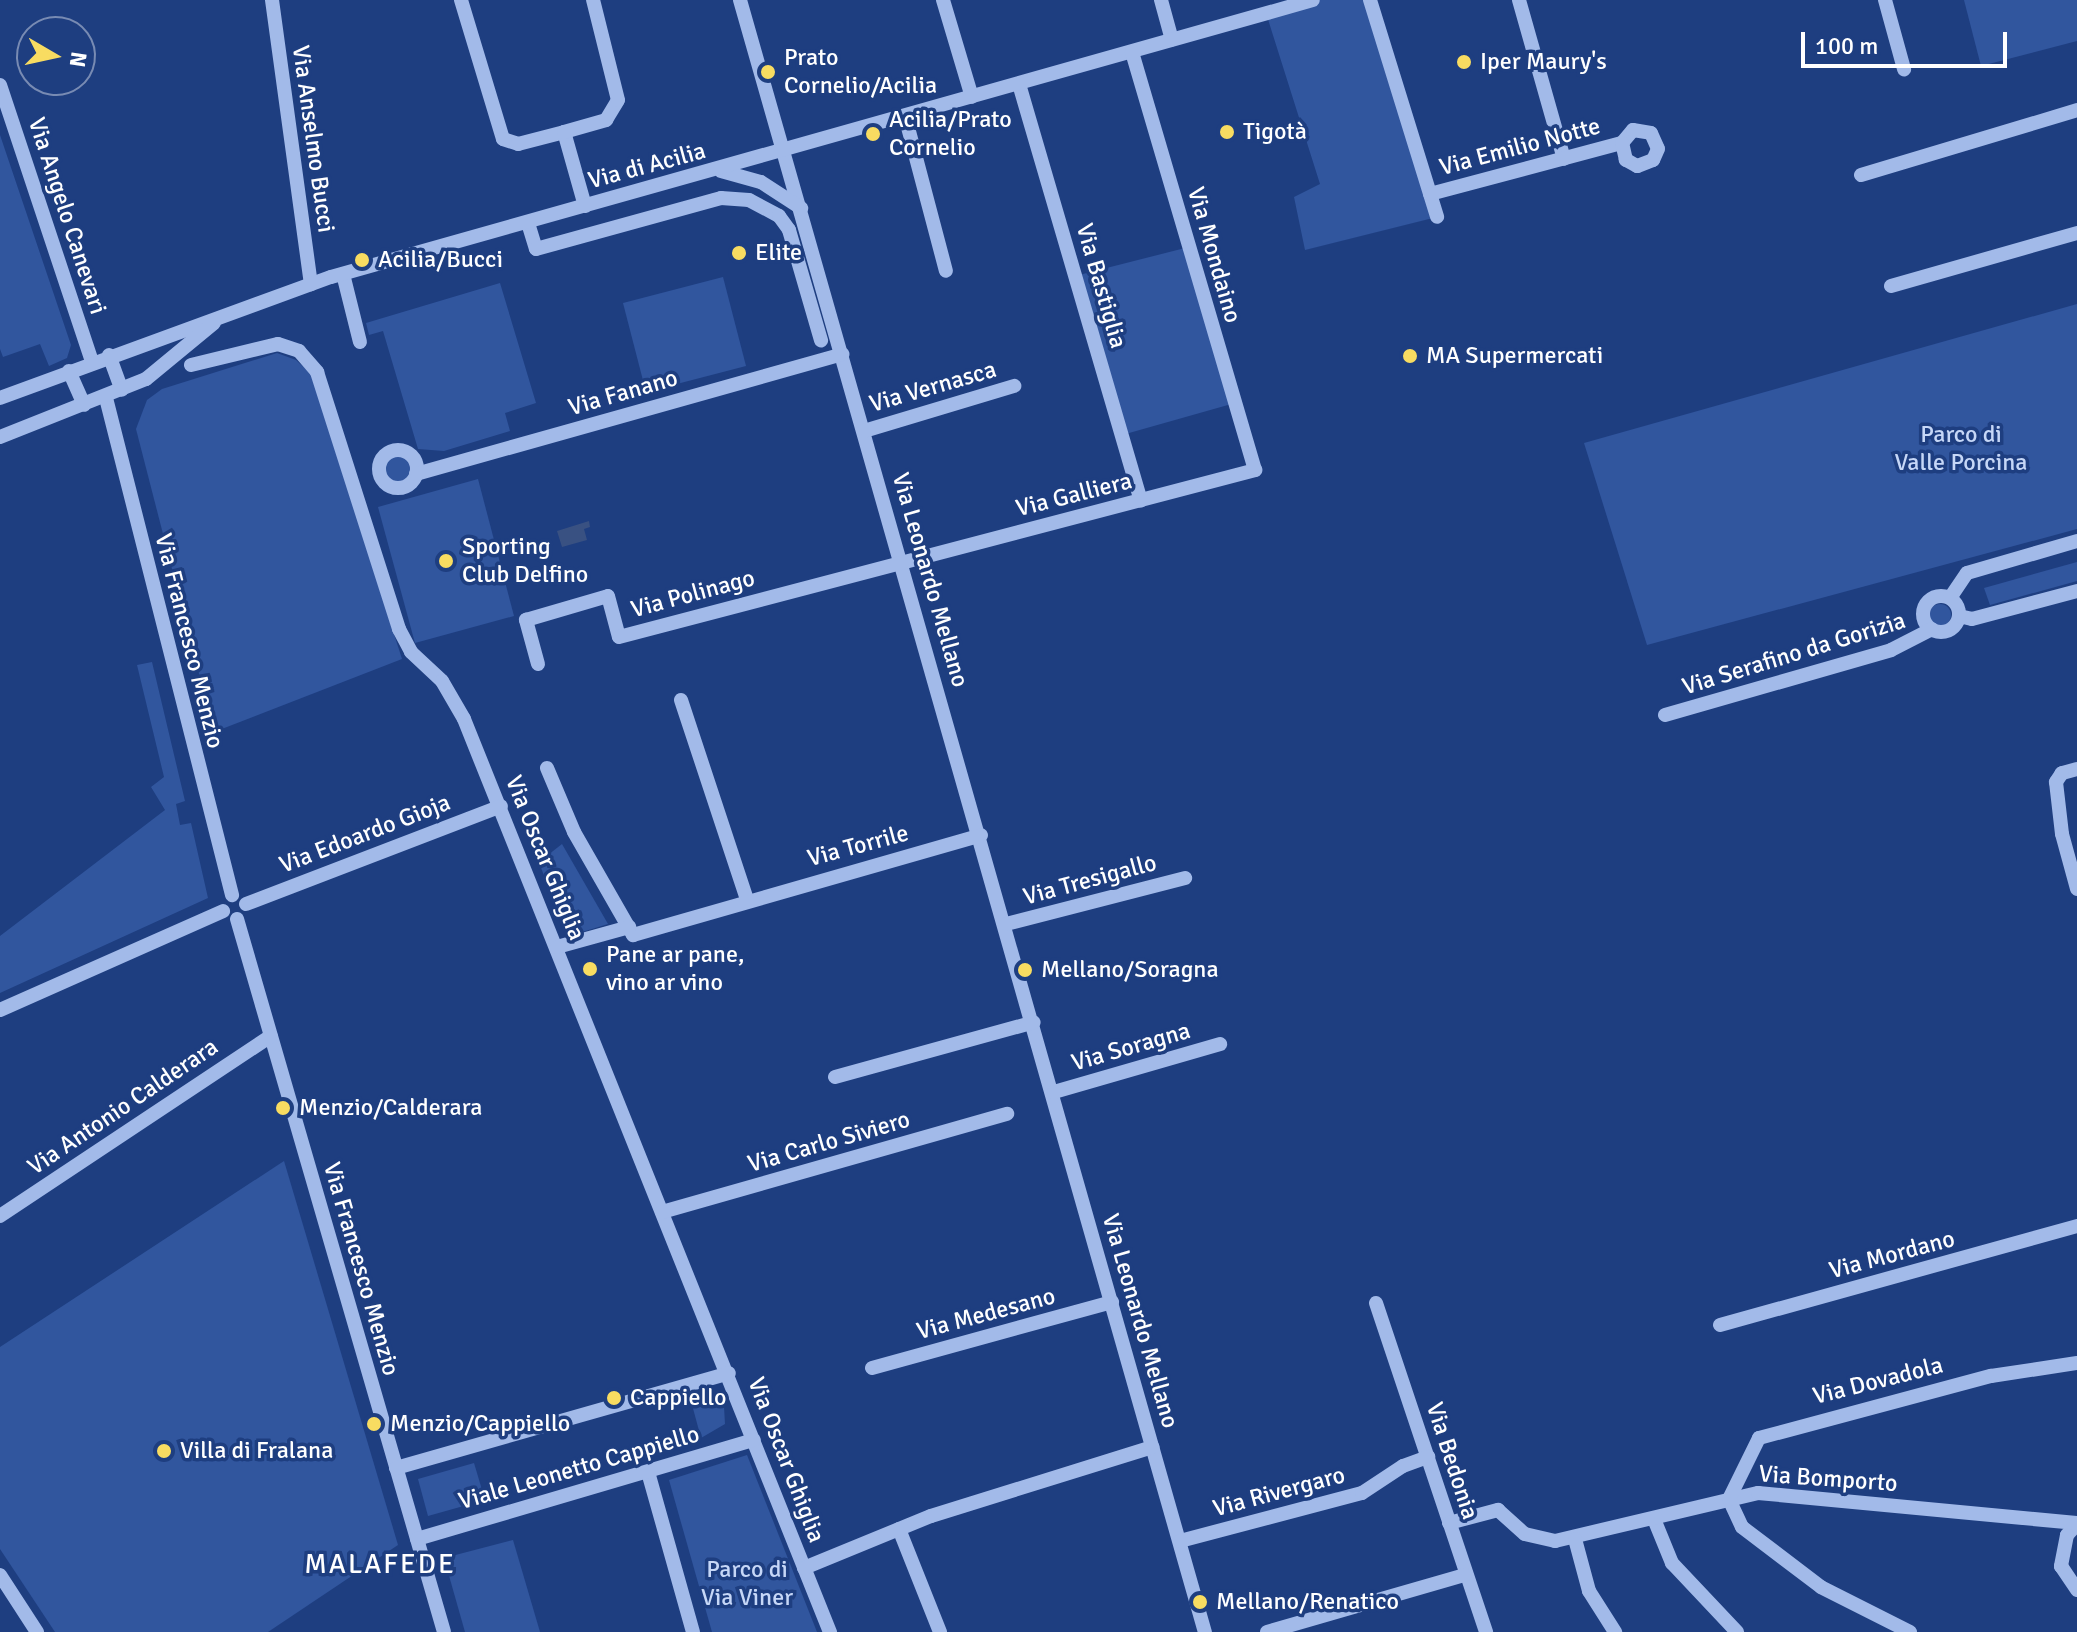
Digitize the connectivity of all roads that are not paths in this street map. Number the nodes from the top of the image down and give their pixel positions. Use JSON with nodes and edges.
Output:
{"nodes":[{"id":1,"x":272,"y":0,"type":"edge"},
{"id":2,"x":461,"y":0,"type":"edge"},
{"id":3,"x":593,"y":0,"type":"edge"},
{"id":4,"x":740,"y":0,"type":"edge"},
{"id":5,"x":943,"y":0,"type":"edge"},
{"id":6,"x":1161,"y":0,"type":"edge"},
{"id":7,"x":1313,"y":0,"type":"edge"},
{"id":8,"x":1370,"y":0,"type":"edge"},
{"id":9,"x":1519,"y":0,"type":"edge"},
{"id":10,"x":1885,"y":0,"type":"edge"},
{"id":11,"x":1172,"y":40,"type":"junction"},
{"id":12,"x":1132,"y":52,"type":"junction"},
{"id":13,"x":1904,"y":69,"type":"dead end"},
{"id":14,"x":1019,"y":84,"type":"junction"},
{"id":15,"x":0,"y":85,"type":"edge"},
{"id":16,"x":972,"y":97,"type":"junction"},
{"id":17,"x":2077,"y":110,"type":"edge"},
{"id":18,"x":905,"y":116,"type":"junction"},
{"id":19,"x":564,"y":132,"type":"junction"},
{"id":20,"x":1622,"y":143,"type":"dead end"},
{"id":21,"x":785,"y":150,"type":"junction"},
{"id":22,"x":1564,"y":159,"type":"junction"},
{"id":23,"x":716,"y":170,"type":"junction"},
{"id":24,"x":1861,"y":175,"type":"dead end"},
{"id":25,"x":1430,"y":194,"type":"junction"},
{"id":26,"x":585,"y":206,"type":"junction"},
{"id":27,"x":801,"y":208,"type":"junction"},
{"id":28,"x":1437,"y":217,"type":"dead end"},
{"id":29,"x":528,"y":223,"type":"junction"},
{"id":30,"x":2077,"y":233,"type":"edge"},
{"id":31,"x":946,"y":271,"type":"dead end"},
{"id":32,"x":343,"y":274,"type":"junction"},
{"id":33,"x":822,"y":282,"type":"junction"},
{"id":34,"x":311,"y":284,"type":"junction"},
{"id":35,"x":805,"y":286,"type":"junction"},
{"id":36,"x":1891,"y":286,"type":"dead end"},
{"id":37,"x":220,"y":317,"type":"junction"},
{"id":38,"x":821,"y":340,"type":"dead end"},
{"id":39,"x":360,"y":342,"type":"dead end"},
{"id":40,"x":842,"y":354,"type":"junction"},
{"id":41,"x":109,"y":355,"type":"junction"},
{"id":42,"x":92,"y":361,"type":"junction"},
{"id":43,"x":191,"y":365,"type":"dead end"},
{"id":44,"x":69,"y":371,"type":"junction"},
{"id":45,"x":1014,"y":386,"type":"dead end"},
{"id":46,"x":122,"y":390,"type":"junction"},
{"id":47,"x":0,"y":398,"type":"edge"},
{"id":48,"x":106,"y":398,"type":"junction"},
{"id":49,"x":84,"y":405,"type":"junction"},
{"id":50,"x":864,"y":431,"type":"junction"},
{"id":51,"x":0,"y":437,"type":"edge"},
{"id":52,"x":1255,"y":470,"type":"joint"},
{"id":53,"x":416,"y":474,"type":"dead end"},
{"id":54,"x":1141,"y":501,"type":"junction"},
{"id":55,"x":2077,"y":541,"type":"edge"},
{"id":56,"x":903,"y":561,"type":"junction"},
{"id":57,"x":2077,"y":591,"type":"edge"},
{"id":58,"x":1950,"y":598,"type":"junction"},
{"id":59,"x":1959,"y":616,"type":"junction"},
{"id":60,"x":1932,"y":629,"type":"junction"},
{"id":61,"x":538,"y":664,"type":"dead end"},
{"id":62,"x":681,"y":700,"type":"dead end"},
{"id":63,"x":1665,"y":715,"type":"dead end"},
{"id":64,"x":547,"y":768,"type":"dead end"},
{"id":65,"x":2077,"y":769,"type":"edge"},
{"id":66,"x":501,"y":806,"type":"junction"},
{"id":67,"x":981,"y":835,"type":"junction"},
{"id":68,"x":1185,"y":878,"type":"dead end"},
{"id":69,"x":2077,"y":889,"type":"edge"},
{"id":70,"x":232,"y":895,"type":"junction"},
{"id":71,"x":747,"y":899,"type":"junction"},
{"id":72,"x":246,"y":904,"type":"junction"},
{"id":73,"x":223,"y":911,"type":"junction"},
{"id":74,"x":237,"y":919,"type":"junction"},
{"id":75,"x":1006,"y":924,"type":"junction"},
{"id":76,"x":629,"y":927,"type":"junction"},
{"id":77,"x":557,"y":947,"type":"junction"},
{"id":78,"x":0,"y":1010,"type":"edge"},
{"id":79,"x":1034,"y":1022,"type":"junction"},
{"id":80,"x":271,"y":1036,"type":"junction"},
{"id":81,"x":1220,"y":1044,"type":"dead end"},
{"id":82,"x":835,"y":1077,"type":"dead end"},
{"id":83,"x":1054,"y":1092,"type":"junction"},
{"id":84,"x":1007,"y":1114,"type":"dead end"},
{"id":85,"x":662,"y":1212,"type":"junction"},
{"id":86,"x":0,"y":1216,"type":"edge"},
{"id":87,"x":2077,"y":1226,"type":"edge"},
{"id":88,"x":1112,"y":1302,"type":"junction"},
{"id":89,"x":1376,"y":1303,"type":"dead end"},
{"id":90,"x":1720,"y":1325,"type":"dead end"},
{"id":91,"x":2077,"y":1363,"type":"edge"},
{"id":92,"x":872,"y":1368,"type":"dead end"},
{"id":93,"x":729,"y":1373,"type":"junction"},
{"id":94,"x":754,"y":1440,"type":"junction"},
{"id":95,"x":1153,"y":1447,"type":"junction"},
{"id":96,"x":1428,"y":1457,"type":"junction"},
{"id":97,"x":396,"y":1468,"type":"junction"},
{"id":98,"x":648,"y":1472,"type":"junction"},
{"id":99,"x":1729,"y":1499,"type":"junction"},
{"id":100,"x":1654,"y":1519,"type":"junction"},
{"id":101,"x":1449,"y":1523,"type":"junction"},
{"id":102,"x":2077,"y":1524,"type":"edge"},
{"id":103,"x":899,"y":1529,"type":"junction"},
{"id":104,"x":417,"y":1539,"type":"junction"},
{"id":105,"x":1575,"y":1539,"type":"junction"},
{"id":106,"x":1180,"y":1541,"type":"junction"},
{"id":107,"x":804,"y":1568,"type":"junction"},
{"id":108,"x":0,"y":1575,"type":"edge"},
{"id":109,"x":1465,"y":1575,"type":"junction"},
{"id":110,"x":2077,"y":1590,"type":"edge"},
{"id":111,"x":37,"y":1632,"type":"edge"},
{"id":112,"x":444,"y":1632,"type":"edge"},
{"id":113,"x":693,"y":1632,"type":"edge"},
{"id":114,"x":830,"y":1632,"type":"edge"},
{"id":115,"x":940,"y":1632,"type":"edge"},
{"id":116,"x":1205,"y":1632,"type":"edge"},
{"id":117,"x":1267,"y":1632,"type":"edge"},
{"id":118,"x":1486,"y":1632,"type":"edge"},
{"id":119,"x":1615,"y":1632,"type":"edge"},
{"id":120,"x":1737,"y":1632,"type":"edge"},
{"id":121,"x":1910,"y":1632,"type":"edge"}],
"edges":[{"from":1,"to":34,"type":"street","name":"Via Anselmo Bucci"},
{"from":2,"to":19,"type":"street"},
{"from":3,"to":19,"type":"street"},
{"from":4,"to":21,"type":"street","name":"Via Leonardo Mellano"},
{"from":5,"to":16,"type":"street"},
{"from":6,"to":11,"type":"street"},
{"from":7,"to":11,"type":"street","name":"Via di Acilia"},
{"from":8,"to":25,"type":"street"},
{"from":9,"to":22,"type":"street"},
{"from":10,"to":13,"type":"street"},
{"from":11,"to":12,"type":"street","name":"Via di Acilia"},
{"from":12,"to":14,"type":"street","name":"Via di Acilia"},
{"from":12,"to":52,"type":"street","name":"Via Mondaino"},
{"from":14,"to":16,"type":"street","name":"Via di Acilia"},
{"from":14,"to":54,"type":"street","name":"Via Bastiglia"},
{"from":15,"to":42,"type":"street","name":"Via Angelo Canevari"},
{"from":16,"to":18,"type":"street","name":"Via di Acilia"},
{"from":17,"to":24,"type":"street"},
{"from":18,"to":21,"type":"street","name":"Via di Acilia"},
{"from":18,"to":31,"type":"street"},
{"from":19,"to":26,"type":"street"},
{"from":20,"to":22,"type":"street","name":"Via Emilio Notte"},
{"from":21,"to":23,"type":"street","name":"Via di Acilia"},
{"from":21,"to":27,"type":"street","name":"Via Leonardo Mellano"},
{"from":22,"to":25,"type":"street","name":"Via Emilio Notte"},
{"from":23,"to":26,"type":"street","name":"Via di Acilia"},
{"from":23,"to":27,"type":"street"},
{"from":25,"to":28,"type":"street"},
{"from":26,"to":29,"type":"street","name":"Via di Acilia"},
{"from":27,"to":33,"type":"street","name":"Via Leonardo Mellano"},
{"from":29,"to":32,"type":"street","name":"Via di Acilia"},
{"from":29,"to":35,"type":"street"},
{"from":30,"to":36,"type":"street"},
{"from":32,"to":34,"type":"street","name":"Via di Acilia"},
{"from":32,"to":39,"type":"street"},
{"from":33,"to":35,"type":"street"},
{"from":33,"to":40,"type":"street","name":"Via Leonardo Mellano"},
{"from":34,"to":37,"type":"street","name":"Via di Acilia"},
{"from":35,"to":38,"type":"street"},
{"from":37,"to":41,"type":"street","name":"Via di Acilia"},
{"from":37,"to":46,"type":"street"},
{"from":40,"to":50,"type":"street","name":"Via Leonardo Mellano"},
{"from":40,"to":53,"type":"street","name":"Via Fanano"},
{"from":41,"to":42,"type":"street","name":"Via di Acilia"},
{"from":41,"to":46,"type":"street"},
{"from":42,"to":44,"type":"street","name":"Via di Acilia"},
{"from":43,"to":66,"type":"street","name":"Via Oscar Ghiglia"},
{"from":44,"to":47,"type":"street","name":"Via di Acilia"},
{"from":44,"to":49,"type":"street"},
{"from":45,"to":50,"type":"street","name":"Via Vernasca"},
{"from":46,"to":48,"type":"street"},
{"from":48,"to":49,"type":"street"},
{"from":48,"to":70,"type":"street","name":"Via Francesco Menzio"},
{"from":49,"to":51,"type":"street"},
{"from":50,"to":56,"type":"street","name":"Via Leonardo Mellano"},
{"from":52,"to":54,"type":"street","name":"Via Galliera"},
{"from":54,"to":56,"type":"street","name":"Via Galliera"},
{"from":55,"to":58,"type":"street"},
{"from":56,"to":61,"type":"street","name":"Via Polinago"},
{"from":56,"to":67,"type":"street","name":"Via Leonardo Mellano"},
{"from":57,"to":59,"type":"street"},
{"from":58,"to":59,"type":"street"},
{"from":58,"to":60,"type":"street"},
{"from":59,"to":60,"type":"street"},
{"from":60,"to":63,"type":"street","name":"Via Serafino da Gorizia"},
{"from":62,"to":71,"type":"street"},
{"from":64,"to":76,"type":"street"},
{"from":65,"to":69,"type":"street"},
{"from":66,"to":72,"type":"street","name":"Via Edoardo Gioja"},
{"from":66,"to":77,"type":"street","name":"Via Oscar Ghiglia"},
{"from":67,"to":71,"type":"street","name":"Via Torrile"},
{"from":67,"to":75,"type":"street","name":"Via Leonardo Mellano"},
{"from":68,"to":75,"type":"street","name":"Via Tresigallo"},
{"from":70,"to":72,"type":"street"},
{"from":70,"to":73,"type":"street"},
{"from":71,"to":76,"type":"street","name":"Via Torrile"},
{"from":72,"to":74,"type":"street"},
{"from":73,"to":74,"type":"street"},
{"from":73,"to":78,"type":"street"},
{"from":74,"to":80,"type":"street","name":"Via Francesco Menzio"},
{"from":75,"to":79,"type":"street","name":"Via Leonardo Mellano"},
{"from":76,"to":77,"type":"street","name":"Via Torrile"},
{"from":77,"to":85,"type":"street","name":"Via Oscar Ghiglia"},
{"from":79,"to":82,"type":"street"},
{"from":79,"to":83,"type":"street","name":"Via Leonardo Mellano"},
{"from":80,"to":86,"type":"street","name":"Via Antonio Calderara"},
{"from":80,"to":97,"type":"street","name":"Via Francesco Menzio"},
{"from":81,"to":83,"type":"street","name":"Via Soragna"},
{"from":83,"to":88,"type":"street","name":"Via Leonardo Mellano"},
{"from":84,"to":85,"type":"street","name":"Via Carlo Siviero"},
{"from":85,"to":93,"type":"street","name":"Via Oscar Ghiglia"},
{"from":87,"to":90,"type":"street","name":"Via Mordano"},
{"from":88,"to":92,"type":"street","name":"Via Medesano"},
{"from":88,"to":95,"type":"street","name":"Via Leonardo Mellano"},
{"from":89,"to":96,"type":"street","name":"Via Bedonia"},
{"from":91,"to":99,"type":"street","name":"Via Dovadola"},
{"from":93,"to":94,"type":"street","name":"Via Oscar Ghiglia"},
{"from":93,"to":97,"type":"street","name":"Viale Leonetto Cappiello"},
{"from":94,"to":98,"type":"street","name":"Viale Leonetto Cappiello"},
{"from":94,"to":107,"type":"street","name":"Via Oscar Ghiglia"},
{"from":95,"to":103,"type":"street"},
{"from":95,"to":106,"type":"street","name":"Via Leonardo Mellano"},
{"from":96,"to":101,"type":"street","name":"Via Bedonia"},
{"from":96,"to":106,"type":"street","name":"Via Rivergaro"},
{"from":97,"to":104,"type":"street","name":"Via Francesco Menzio"},
{"from":98,"to":104,"type":"street","name":"Viale Leonetto Cappiello"},
{"from":98,"to":113,"type":"street"},
{"from":99,"to":100,"type":"street","name":"Via Bomporto"},
{"from":99,"to":102,"type":"street","name":"Via Bomporto"},
{"from":99,"to":121,"type":"street"},
{"from":100,"to":105,"type":"street","name":"Via Bomporto"},
{"from":100,"to":120,"type":"street"},
{"from":101,"to":105,"type":"street","name":"Via Bomporto"},
{"from":101,"to":109,"type":"street","name":"Via Bedonia"},
{"from":102,"to":110,"type":"street"},
{"from":103,"to":107,"type":"street"},
{"from":103,"to":115,"type":"street"},
{"from":104,"to":112,"type":"street","name":"Via Francesco Menzio"},
{"from":105,"to":119,"type":"street"},
{"from":106,"to":116,"type":"street","name":"Via Leonardo Mellano"},
{"from":107,"to":114,"type":"street","name":"Via Oscar Ghiglia"},
{"from":108,"to":111,"type":"street"},
{"from":109,"to":117,"type":"street"},
{"from":109,"to":118,"type":"street","name":"Via Bedonia"}]}
